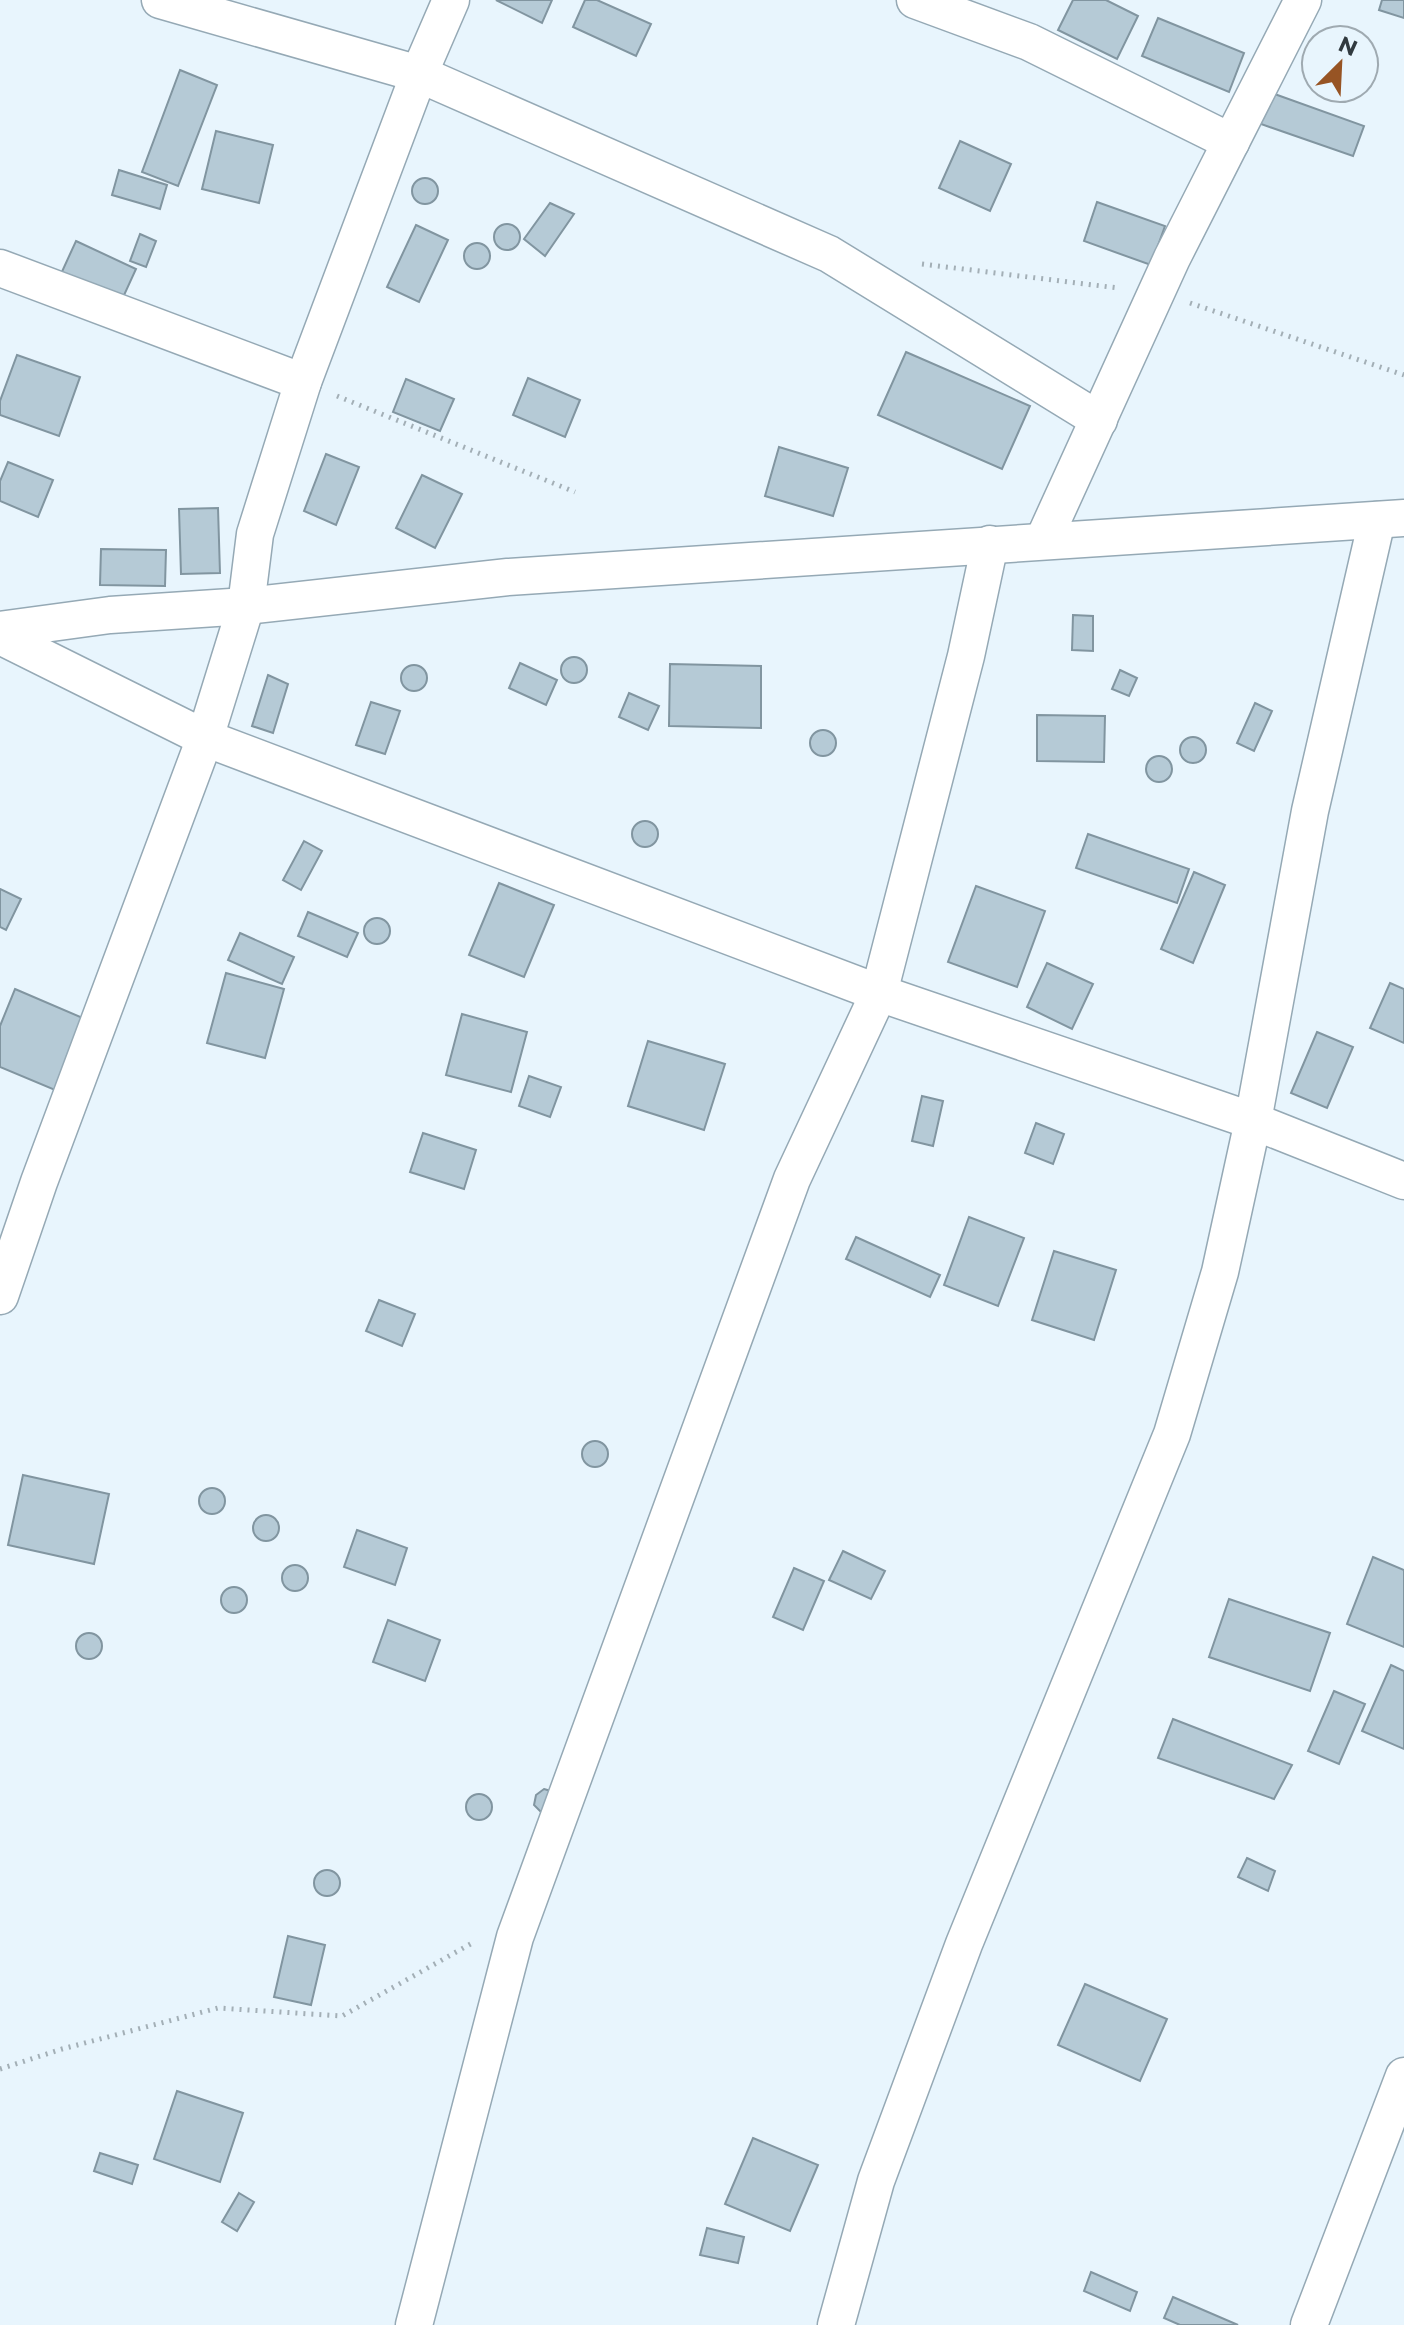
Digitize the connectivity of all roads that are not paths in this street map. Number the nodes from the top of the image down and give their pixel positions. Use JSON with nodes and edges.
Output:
{"nodes":[{"id":1,"x":160,"y":0,"type":"edge"},
{"id":2,"x":451,"y":0,"type":"edge"},
{"id":3,"x":915,"y":0,"type":"edge"},
{"id":4,"x":1303,"y":0,"type":"edge"},
{"id":5,"x":419,"y":74,"type":"junction"},
{"id":6,"x":1231,"y":142,"type":"junction"},
{"id":7,"x":0,"y":268,"type":"edge"},
{"id":8,"x":303,"y":382,"type":"junction"},
{"id":9,"x":1099,"y":420,"type":"junction"},
{"id":10,"x":1390,"y":519,"type":"edge"},
{"id":11,"x":1043,"y":541,"type":"junction"},
{"id":12,"x":990,"y":544,"type":"junction"},
{"id":13,"x":246,"y":606,"type":"junction"},
{"id":14,"x":0,"y":633,"type":"edge"},
{"id":15,"x":205,"y":738,"type":"junction"},
{"id":16,"x":879,"y":993,"type":"junction"},
{"id":17,"x":1253,"y":1121,"type":"junction"},
{"id":18,"x":1404,"y":1181,"type":"edge"},
{"id":19,"x":0,"y":1296,"type":"edge"},
{"id":20,"x":1404,"y":2076,"type":"edge"},
{"id":21,"x":414,"y":2325,"type":"edge"},
{"id":22,"x":836,"y":2325,"type":"edge"},
{"id":23,"x":1309,"y":2325,"type":"edge"}],
"edges":[{"from":1,"to":5,"type":"street"},
{"from":2,"to":5,"type":"street"},
{"from":3,"to":6,"type":"street"},
{"from":4,"to":6,"type":"street"},
{"from":5,"to":8,"type":"street"},
{"from":5,"to":9,"type":"street"},
{"from":6,"to":9,"type":"street"},
{"from":7,"to":8,"type":"street"},
{"from":8,"to":13,"type":"street"},
{"from":9,"to":11,"type":"street"},
{"from":10,"to":11,"type":"street"},
{"from":10,"to":17,"type":"street"},
{"from":11,"to":12,"type":"street"},
{"from":12,"to":13,"type":"street"},
{"from":12,"to":16,"type":"street"},
{"from":13,"to":14,"type":"street"},
{"from":13,"to":15,"type":"street"},
{"from":14,"to":15,"type":"street"},
{"from":15,"to":16,"type":"street"},
{"from":15,"to":19,"type":"street"},
{"from":16,"to":17,"type":"street"},
{"from":16,"to":21,"type":"street"},
{"from":17,"to":18,"type":"street"},
{"from":17,"to":22,"type":"street"},
{"from":20,"to":23,"type":"street"}]}
